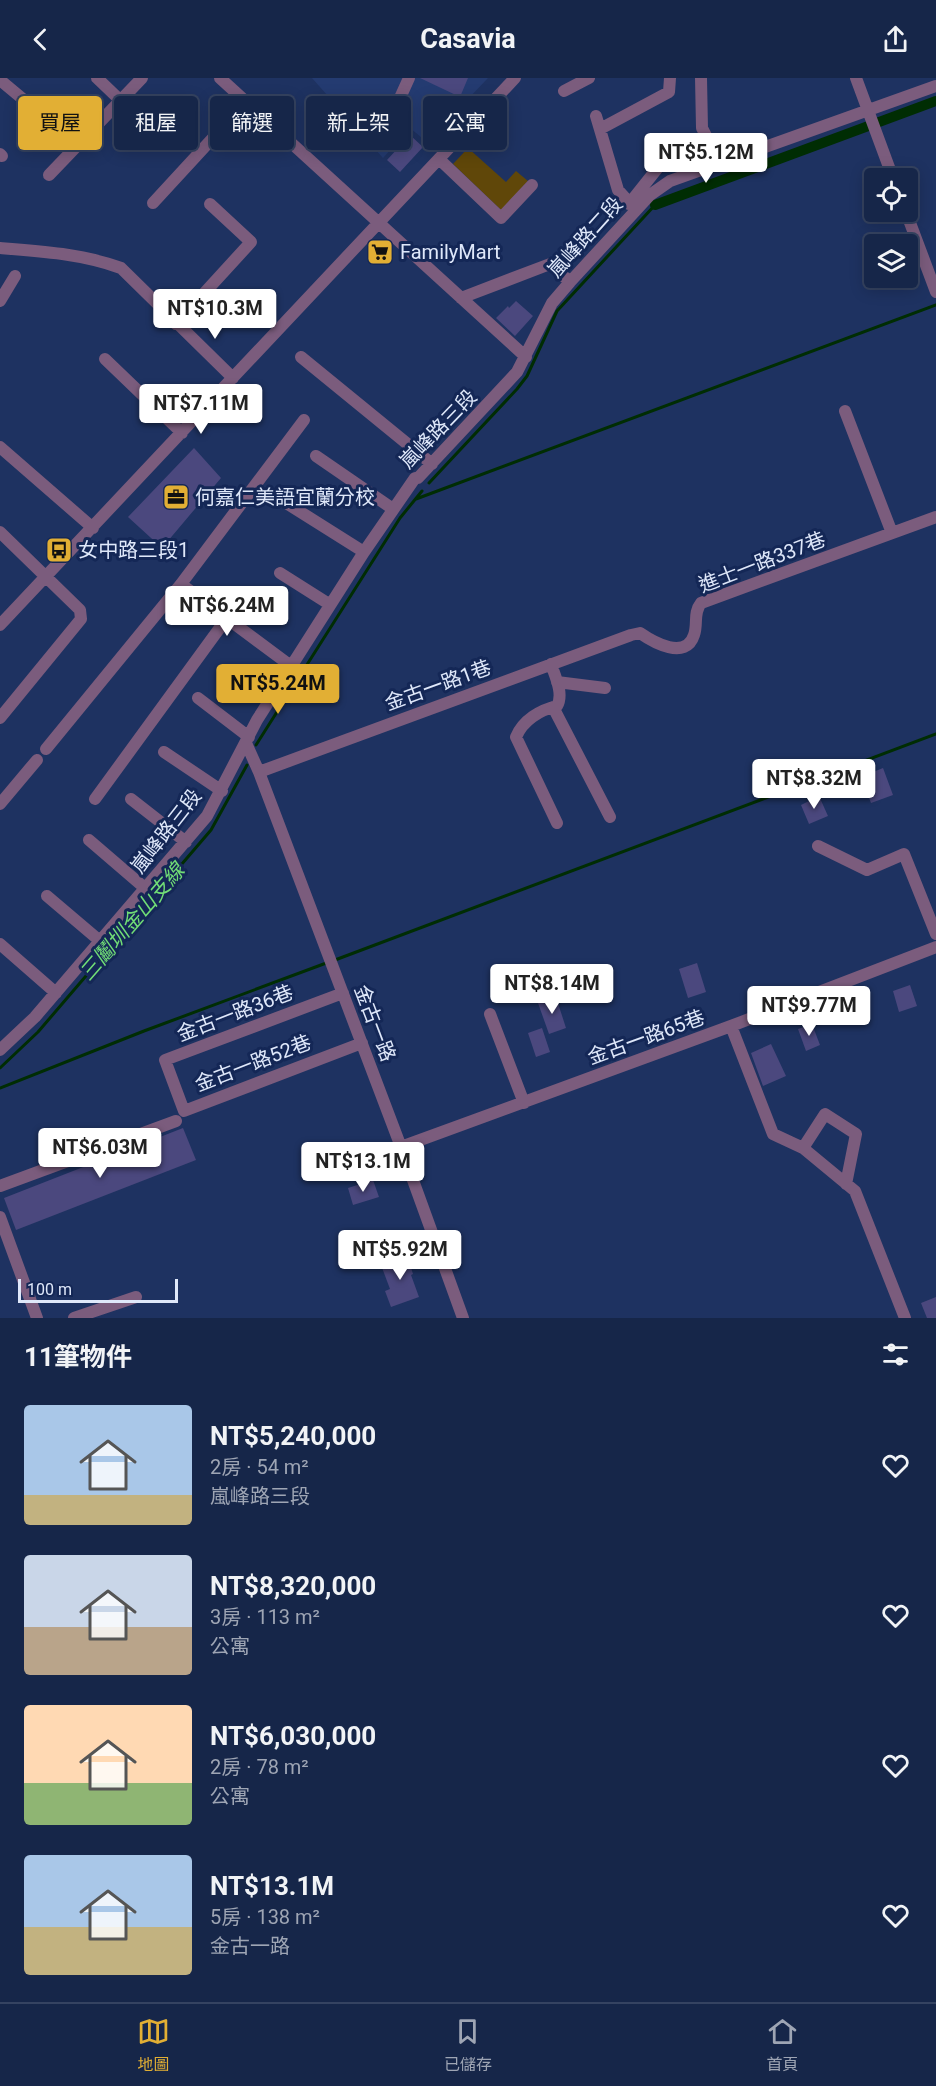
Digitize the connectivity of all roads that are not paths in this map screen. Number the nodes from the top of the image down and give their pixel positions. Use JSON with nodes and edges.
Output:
{"nodes":[{"id":1,"x":97,"y":78,"type":"edge"},
{"id":2,"x":142,"y":78,"type":"edge"},
{"id":3,"x":220,"y":78,"type":"edge"},
{"id":4,"x":410,"y":78,"type":"edge"},
{"id":5,"x":515,"y":78,"type":"edge"},
{"id":6,"x":589,"y":78,"type":"edge"},
{"id":7,"x":670,"y":78,"type":"edge"},
{"id":8,"x":701,"y":78,"type":"edge"},
{"id":9,"x":856,"y":78,"type":"edge"},
{"id":10,"x":0,"y":80,"type":"edge"},
{"id":11,"x":936,"y":86,"type":"edge"},
{"id":12,"x":564,"y":91,"type":"dead end"},
{"id":13,"x":19,"y":96,"type":"edge"},
{"id":14,"x":116,"y":96,"type":"edge"},
{"id":15,"x":126,"y":96,"type":"edge"},
{"id":16,"x":240,"y":96,"type":"edge"},
{"id":17,"x":401,"y":96,"type":"edge"},
{"id":18,"x":114,"y":108,"type":"edge"},
{"id":19,"x":868,"y":110,"type":"junction"},
{"id":20,"x":102,"y":120,"type":"edge"},
{"id":21,"x":210,"y":141,"type":"edge"},
{"id":22,"x":294,"y":145,"type":"edge"},
{"id":23,"x":73,"y":150,"type":"edge"},
{"id":24,"x":672,"y":150,"type":"dead end"},
{"id":25,"x":439,"y":159,"type":"junction"},
{"id":26,"x":720,"y":163,"type":"junction"},
{"id":27,"x":889,"y":168,"type":"edge"},
{"id":28,"x":49,"y":175,"type":"dead end"},
{"id":29,"x":532,"y":185,"type":"dead end"},
{"id":30,"x":153,"y":203,"type":"dead end"},
{"id":31,"x":210,"y":204,"type":"dead end"},
{"id":32,"x":632,"y":207,"type":"junction"},
{"id":33,"x":380,"y":222,"type":"junction"},
{"id":34,"x":910,"y":222,"type":"edge"},
{"id":35,"x":0,"y":248,"type":"edge"},
{"id":36,"x":15,"y":276,"type":"dead end"},
{"id":37,"x":570,"y":282,"type":"junction"},
{"id":38,"x":936,"y":292,"type":"edge"},
{"id":39,"x":461,"y":298,"type":"junction"},
{"id":40,"x":0,"y":301,"type":"edge"},
{"id":41,"x":176,"y":324,"type":"junction"},
{"id":42,"x":301,"y":357,"type":"dead end"},
{"id":43,"x":526,"y":357,"type":"junction"},
{"id":44,"x":105,"y":359,"type":"dead end"},
{"id":45,"x":233,"y":378,"type":"junction"},
{"id":46,"x":845,"y":411,"type":"dead end"},
{"id":47,"x":304,"y":420,"type":"dead end"},
{"id":48,"x":182,"y":433,"type":"junction"},
{"id":49,"x":0,"y":447,"type":"edge"},
{"id":50,"x":316,"y":456,"type":"dead end"},
{"id":51,"x":432,"y":464,"type":"junction"},
{"id":52,"x":283,"y":501,"type":"dead end"},
{"id":53,"x":393,"y":509,"type":"junction"},
{"id":54,"x":936,"y":517,"type":"edge"},
{"id":55,"x":93,"y":528,"type":"junction"},
{"id":56,"x":0,"y":532,"type":"edge"},
{"id":57,"x":892,"y":533,"type":"junction"},
{"id":58,"x":364,"y":552,"type":"junction"},
{"id":59,"x":280,"y":573,"type":"dead end"},
{"id":60,"x":46,"y":576,"type":"junction"},
{"id":61,"x":181,"y":584,"type":"junction"},
{"id":62,"x":330,"y":604,"type":"junction"},
{"id":63,"x":227,"y":618,"type":"junction"},
{"id":64,"x":0,"y":625,"type":"edge"},
{"id":65,"x":631,"y":634,"type":"joint"},
{"id":66,"x":551,"y":664,"type":"junction"},
{"id":67,"x":291,"y":666,"type":"junction"},
{"id":68,"x":557,"y":682,"type":"junction"},
{"id":69,"x":605,"y":688,"type":"dead end"},
{"id":70,"x":198,"y":698,"type":"dead end"},
{"id":71,"x":553,"y":707,"type":"junction"},
{"id":72,"x":0,"y":718,"type":"edge"},
{"id":73,"x":248,"y":740,"type":"junction"},
{"id":74,"x":46,"y":749,"type":"dead end"},
{"id":75,"x":164,"y":752,"type":"dead end"},
{"id":76,"x":37,"y":760,"type":"dead end"},
{"id":77,"x":259,"y":772,"type":"junction"},
{"id":78,"x":222,"y":791,"type":"junction"},
{"id":79,"x":95,"y":799,"type":"dead end"},
{"id":80,"x":131,"y":799,"type":"dead end"},
{"id":81,"x":0,"y":804,"type":"edge"},
{"id":82,"x":610,"y":817,"type":"dead end"},
{"id":83,"x":557,"y":823,"type":"dead end"},
{"id":84,"x":89,"y":840,"type":"dead end"},
{"id":85,"x":186,"y":842,"type":"junction"},
{"id":86,"x":818,"y":846,"type":"dead end"},
{"id":87,"x":146,"y":889,"type":"junction"},
{"id":88,"x":46,"y":896,"type":"dead end"},
{"id":89,"x":936,"y":934,"type":"edge"},
{"id":90,"x":100,"y":941,"type":"junction"},
{"id":91,"x":0,"y":944,"type":"edge"},
{"id":92,"x":936,"y":947,"type":"edge"},
{"id":93,"x":56,"y":993,"type":"junction"},
{"id":94,"x":343,"y":993,"type":"junction"},
{"id":95,"x":490,"y":1014,"type":"dead end"},
{"id":96,"x":731,"y":1026,"type":"junction"},
{"id":97,"x":362,"y":1043,"type":"junction"},
{"id":98,"x":0,"y":1050,"type":"edge"},
{"id":99,"x":175,"y":1085,"type":"joint"},
{"id":100,"x":524,"y":1102,"type":"junction"},
{"id":101,"x":176,"y":1121,"type":"dead end"},
{"id":102,"x":402,"y":1147,"type":"junction"},
{"id":103,"x":803,"y":1148,"type":"junction"},
{"id":104,"x":0,"y":1186,"type":"edge"},
{"id":105,"x":851,"y":1188,"type":"junction"},
{"id":106,"x":0,"y":1216,"type":"edge"},
{"id":107,"x":136,"y":1297,"type":"dead end"},
{"id":108,"x":117,"y":1303,"type":"junction"},
{"id":109,"x":38,"y":1318,"type":"edge"},
{"id":110,"x":74,"y":1318,"type":"edge"},
{"id":111,"x":117,"y":1318,"type":"edge"},
{"id":112,"x":463,"y":1318,"type":"edge"},
{"id":113,"x":905,"y":1318,"type":"edge"}],
"edges":[{"from":1,"to":14,"type":"street"},
{"from":2,"to":15,"type":"street"},
{"from":3,"to":16,"type":"street"},
{"from":4,"to":17,"type":"street"},
{"from":5,"to":25,"type":"street"},
{"from":6,"to":12,"type":"street"},
{"from":7,"to":32,"type":"street"},
{"from":8,"to":26,"type":"street"},
{"from":9,"to":19,"type":"street"},
{"from":10,"to":13,"type":"street"},
{"from":11,"to":19,"type":"street","name":"嵐峰路二段"},
{"from":18,"to":20,"type":"street"},
{"from":19,"to":26,"type":"street","name":"嵐峰路二段"},
{"from":19,"to":27,"type":"street"},
{"from":21,"to":30,"type":"street"},
{"from":22,"to":33,"type":"street"},
{"from":23,"to":28,"type":"street"},
{"from":24,"to":32,"type":"street"},
{"from":25,"to":29,"type":"street"},
{"from":25,"to":33,"type":"street"},
{"from":26,"to":32,"type":"street","name":"嵐峰路二段"},
{"from":31,"to":41,"type":"street"},
{"from":32,"to":37,"type":"street","name":"嵐峰路二段"},
{"from":33,"to":39,"type":"street"},
{"from":33,"to":45,"type":"street"},
{"from":34,"to":38,"type":"street"},
{"from":35,"to":41,"type":"street"},
{"from":36,"to":40,"type":"street"},
{"from":37,"to":39,"type":"street"},
{"from":37,"to":43,"type":"street","name":"嵐峰路二段"},
{"from":39,"to":43,"type":"street"},
{"from":41,"to":45,"type":"street"},
{"from":42,"to":51,"type":"street"},
{"from":43,"to":51,"type":"street","name":"嵐峰路三段"},
{"from":44,"to":48,"type":"street"},
{"from":45,"to":48,"type":"street"},
{"from":46,"to":57,"type":"street"},
{"from":47,"to":61,"type":"street"},
{"from":48,"to":55,"type":"street"},
{"from":49,"to":55,"type":"street"},
{"from":50,"to":53,"type":"street"},
{"from":51,"to":53,"type":"street","name":"嵐峰路三段"},
{"from":52,"to":58,"type":"street"},
{"from":53,"to":58,"type":"street","name":"嵐峰路三段"},
{"from":54,"to":57,"type":"street","name":"進士一路337巷"},
{"from":55,"to":60,"type":"street"},
{"from":56,"to":60,"type":"street"},
{"from":57,"to":65,"type":"street","name":"進士一路337巷"},
{"from":58,"to":62,"type":"street","name":"嵐峰路三段"},
{"from":59,"to":62,"type":"street"},
{"from":60,"to":64,"type":"street"},
{"from":60,"to":72,"type":"street"},
{"from":61,"to":63,"type":"street"},
{"from":61,"to":74,"type":"street"},
{"from":62,"to":67,"type":"street","name":"嵐峰路三段"},
{"from":63,"to":67,"type":"street"},
{"from":63,"to":79,"type":"street"},
{"from":65,"to":66,"type":"street","name":"金古一路1巷"},
{"from":66,"to":68,"type":"street"},
{"from":66,"to":77,"type":"street","name":"金古一路1巷"},
{"from":67,"to":73,"type":"street","name":"嵐峰路三段"},
{"from":68,"to":69,"type":"street"},
{"from":68,"to":71,"type":"street"},
{"from":70,"to":73,"type":"street"},
{"from":71,"to":82,"type":"street"},
{"from":71,"to":83,"type":"street"},
{"from":73,"to":77,"type":"street","name":"金古一路"},
{"from":73,"to":78,"type":"street","name":"嵐峰路三段"},
{"from":75,"to":78,"type":"street"},
{"from":76,"to":81,"type":"street"},
{"from":77,"to":94,"type":"street","name":"金古一路"},
{"from":78,"to":85,"type":"street","name":"嵐峰路三段"},
{"from":80,"to":85,"type":"street"},
{"from":84,"to":87,"type":"street"},
{"from":85,"to":87,"type":"street","name":"嵐峰路三段"},
{"from":86,"to":89,"type":"street"},
{"from":87,"to":90,"type":"street","name":"嵐峰路三段"},
{"from":88,"to":90,"type":"street"},
{"from":90,"to":93,"type":"street","name":"嵐峰路三段"},
{"from":91,"to":93,"type":"street"},
{"from":92,"to":96,"type":"street","name":"金古一路65巷"},
{"from":93,"to":98,"type":"street","name":"嵐峰路三段"},
{"from":94,"to":97,"type":"street","name":"金古一路"},
{"from":94,"to":99,"type":"street","name":"金古一路36巷"},
{"from":95,"to":100,"type":"street"},
{"from":96,"to":100,"type":"street","name":"金古一路65巷"},
{"from":96,"to":103,"type":"street"},
{"from":97,"to":99,"type":"street","name":"金古一路52巷"},
{"from":97,"to":102,"type":"street","name":"金古一路"},
{"from":100,"to":102,"type":"street","name":"金古一路65巷"},
{"from":101,"to":104,"type":"street"},
{"from":102,"to":112,"type":"street","name":"金古一路"},
{"from":103,"to":105,"type":"street"},
{"from":103,"to":105,"type":"street"},
{"from":105,"to":113,"type":"street"},
{"from":106,"to":109,"type":"street"},
{"from":107,"to":108,"type":"street"},
{"from":108,"to":110,"type":"street"},
{"from":108,"to":111,"type":"street"}]}
